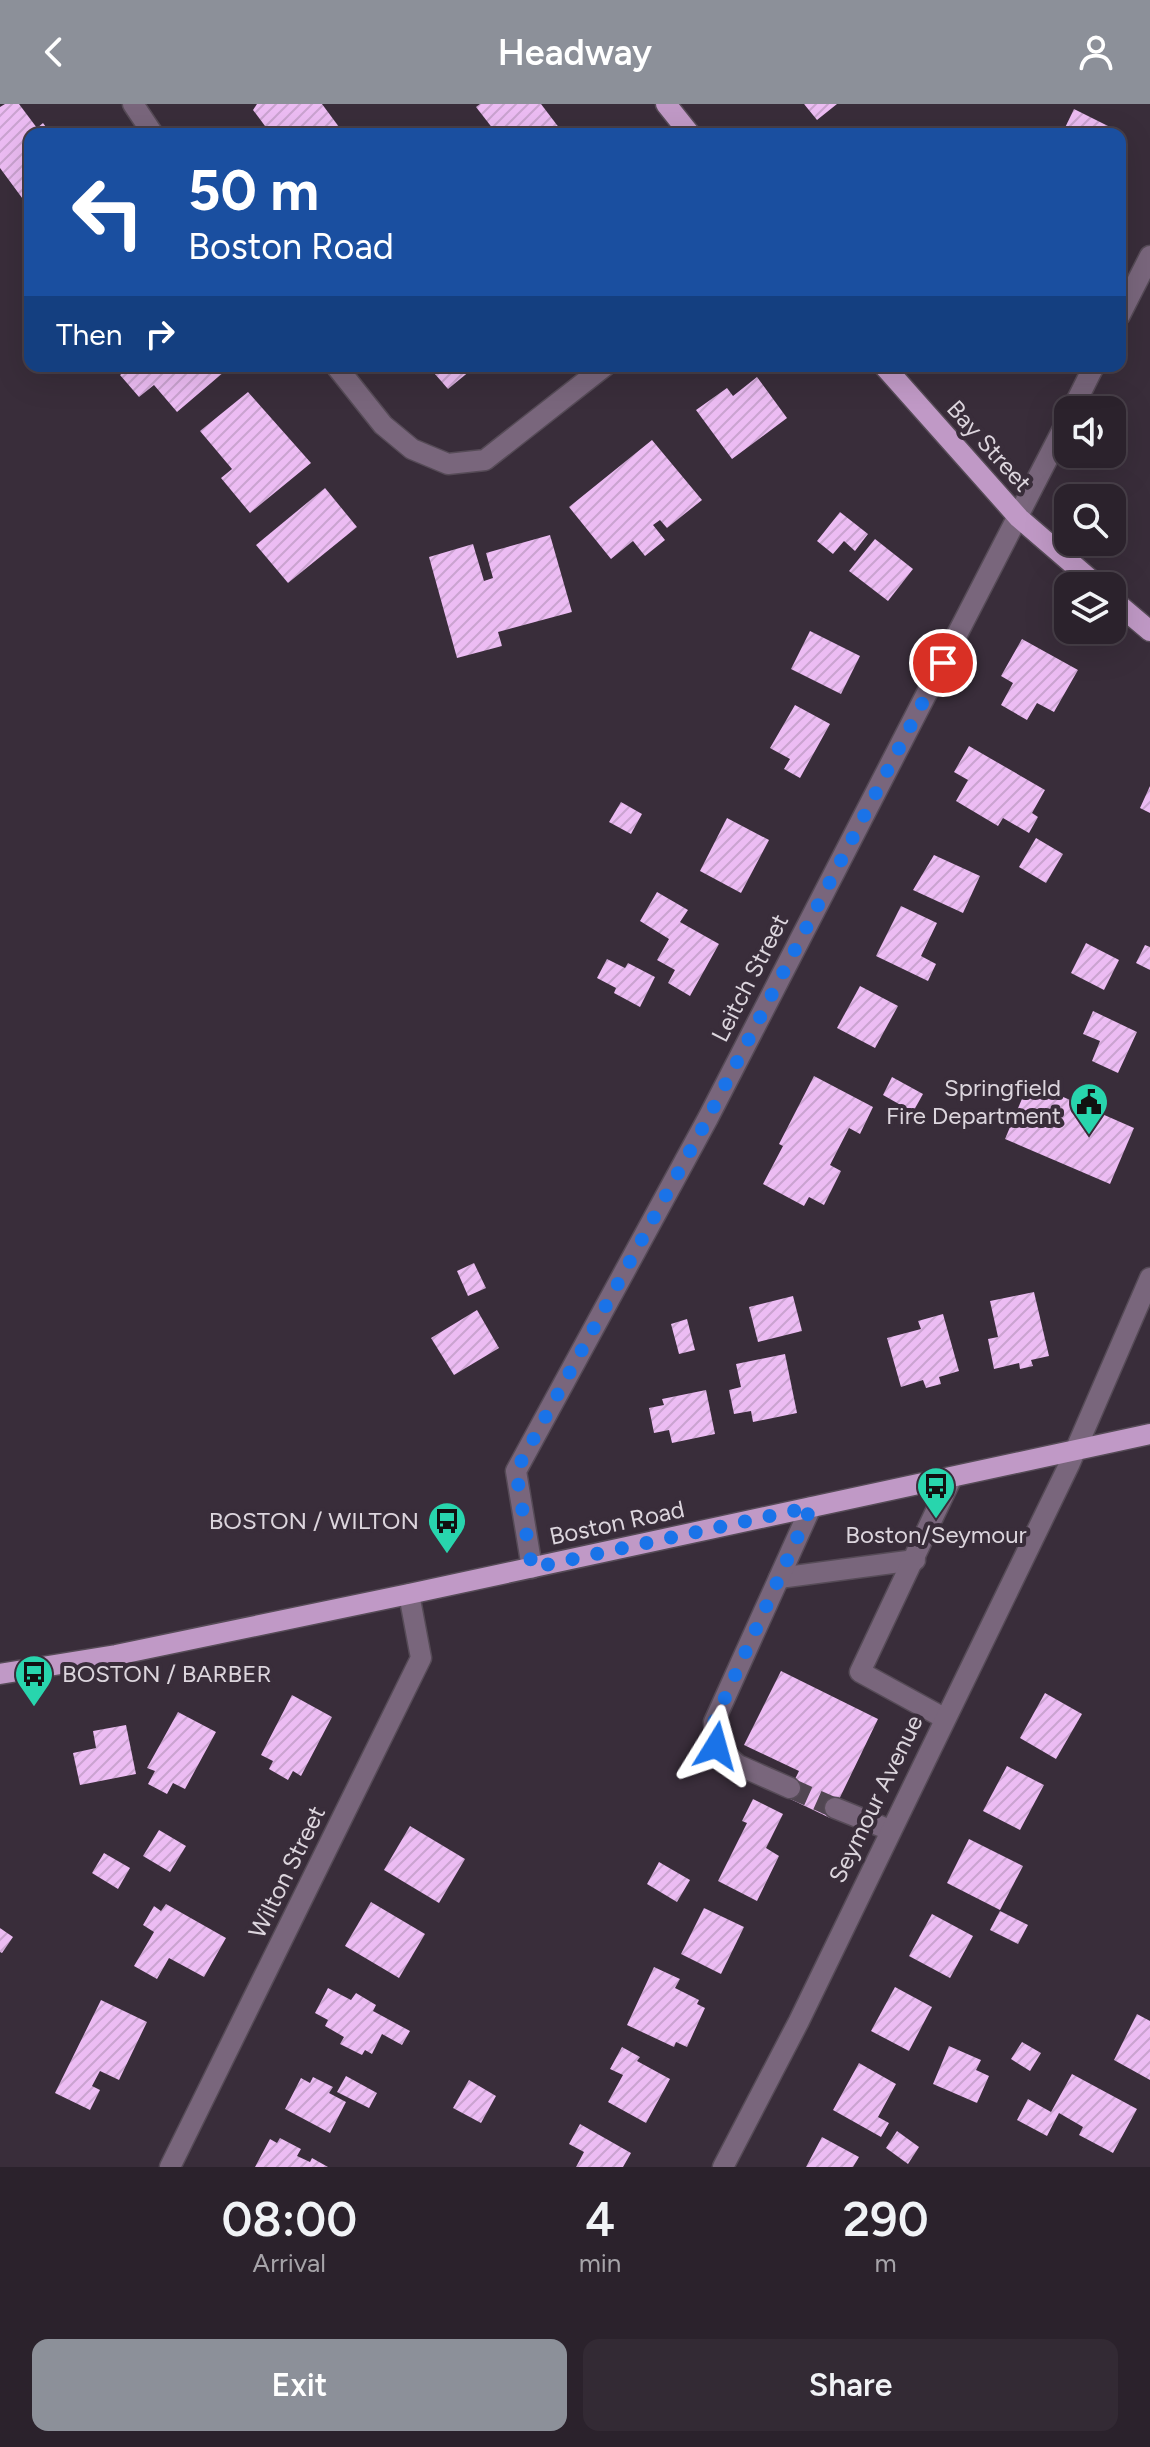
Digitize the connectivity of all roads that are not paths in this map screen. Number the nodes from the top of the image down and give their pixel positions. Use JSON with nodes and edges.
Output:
{"nodes":[{"id":1,"x":133,"y":104,"type":"edge"},
{"id":2,"x":666,"y":104,"type":"edge"},
{"id":3,"x":149,"y":128,"type":"edge"},
{"id":4,"x":685,"y":128,"type":"edge"},
{"id":5,"x":1150,"y":256,"type":"edge"},
{"id":6,"x":1126,"y":303,"type":"edge"},
{"id":7,"x":341,"y":372,"type":"edge"},
{"id":8,"x":597,"y":372,"type":"edge"},
{"id":9,"x":889,"y":372,"type":"edge"},
{"id":10,"x":1091,"y":372,"type":"edge"},
{"id":11,"x":1079,"y":396,"type":"edge"},
{"id":12,"x":1054,"y":447,"type":"edge"},
{"id":13,"x":1019,"y":518,"type":"junction"},
{"id":14,"x":1082,"y":572,"type":"edge"},
{"id":15,"x":1126,"y":611,"type":"edge"},
{"id":16,"x":1150,"y":631,"type":"edge"},
{"id":17,"x":1150,"y":1278,"type":"edge"},
{"id":18,"x":1150,"y":1434,"type":"edge"},
{"id":19,"x":1074,"y":1452,"type":"junction"},
{"id":20,"x":952,"y":1477,"type":"junction"},
{"id":21,"x":811,"y":1507,"type":"junction"},
{"id":22,"x":915,"y":1560,"type":"junction"},
{"id":23,"x":532,"y":1568,"type":"junction"},
{"id":24,"x":779,"y":1578,"type":"junction"},
{"id":25,"x":409,"y":1594,"type":"junction"},
{"id":26,"x":0,"y":1674,"type":"edge"},
{"id":27,"x":944,"y":1718,"type":"junction"},
{"id":28,"x":790,"y":1788,"type":"tunnel mouth"},
{"id":29,"x":835,"y":1808,"type":"tunnel mouth"},
{"id":30,"x":890,"y":1830,"type":"junction"},
{"id":31,"x":170,"y":2167,"type":"edge"},
{"id":32,"x":723,"y":2167,"type":"edge"}],
"edges":[{"from":1,"to":3,"type":"street"},
{"from":2,"to":4,"type":"main road"},
{"from":5,"to":6,"type":"street"},
{"from":7,"to":8,"type":"street"},
{"from":9,"to":13,"type":"main road","name":"Bay Street"},
{"from":10,"to":11,"type":"street"},
{"from":12,"to":13,"type":"street","name":"Leitch Street"},
{"from":13,"to":14,"type":"main road","name":"Bay Street"},
{"from":13,"to":23,"type":"street","name":"Leitch Street"},
{"from":15,"to":16,"type":"main road"},
{"from":17,"to":19,"type":"street","name":"Seymour Avenue"},
{"from":18,"to":19,"type":"main road","name":"Boston Road"},
{"from":19,"to":20,"type":"main road","name":"Boston Road"},
{"from":19,"to":27,"type":"street","name":"Seymour Avenue"},
{"from":20,"to":21,"type":"main road","name":"Boston Road"},
{"from":20,"to":22,"type":"street"},
{"from":21,"to":23,"type":"main road","name":"Boston Road"},
{"from":21,"to":24,"type":"street"},
{"from":22,"to":24,"type":"street"},
{"from":22,"to":27,"type":"street"},
{"from":23,"to":25,"type":"main road","name":"Boston Road"},
{"from":24,"to":28,"type":"street"},
{"from":25,"to":26,"type":"main road","name":"Boston Road"},
{"from":25,"to":31,"type":"street","name":"Wilton Street"},
{"from":27,"to":30,"type":"street","name":"Seymour Avenue"},
{"from":29,"to":30,"type":"street"},
{"from":30,"to":32,"type":"street","name":"Seymour Avenue"}]}
